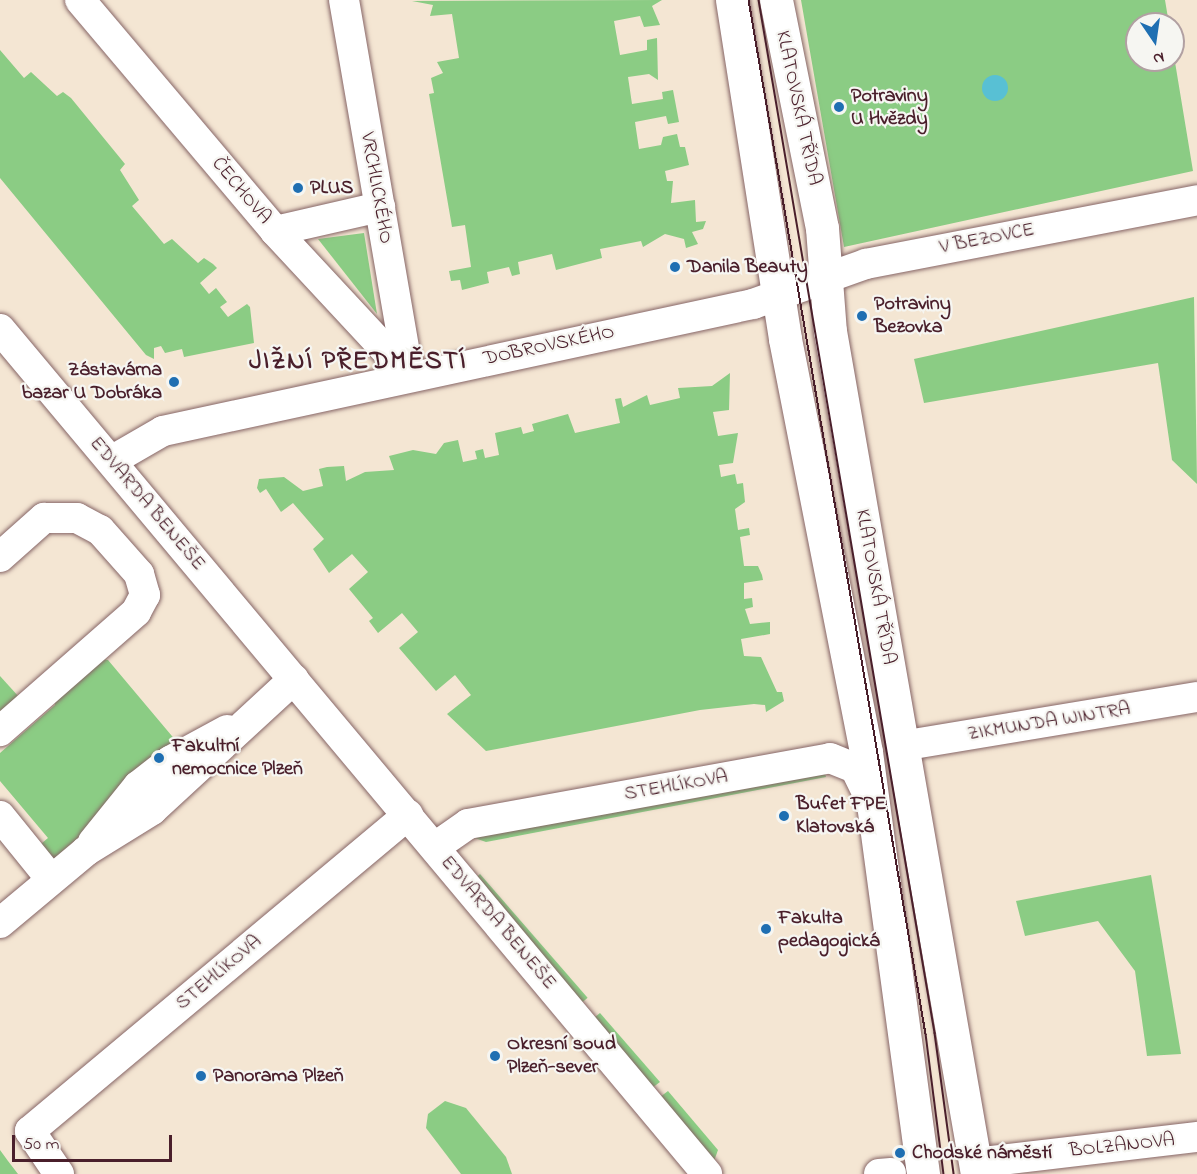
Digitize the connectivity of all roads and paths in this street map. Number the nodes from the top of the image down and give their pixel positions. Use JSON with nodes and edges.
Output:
{"nodes":[{"id":1,"x":80,"y":0,"type":"edge"},
{"id":2,"x":344,"y":0,"type":"edge"},
{"id":3,"x":732,"y":0,"type":"edge"},
{"id":4,"x":776,"y":0,"type":"edge"},
{"id":5,"x":1197,"y":200,"type":"edge"},
{"id":6,"x":380,"y":207,"type":"junction"},
{"id":7,"x":275,"y":231,"type":"junction"},
{"id":8,"x":826,"y":277,"type":"junction"},
{"id":9,"x":781,"y":293,"type":"junction"},
{"id":10,"x":0,"y":329,"type":"edge"},
{"id":11,"x":409,"y":375,"type":"junction"},
{"id":12,"x":111,"y":461,"type":"junction"},
{"id":13,"x":0,"y":557,"type":"edge"},
{"id":14,"x":294,"y":679,"type":"junction"},
{"id":15,"x":1197,"y":697,"type":"edge"},
{"id":16,"x":0,"y":731,"type":"edge"},
{"id":17,"x":902,"y":746,"type":"junction"},
{"id":18,"x":869,"y":797,"type":"junction"},
{"id":19,"x":408,"y":815,"type":"junction"},
{"id":20,"x":0,"y":816,"type":"edge"},
{"id":21,"x":435,"y":847,"type":"junction"},
{"id":22,"x":51,"y":879,"type":"junction"},
{"id":23,"x":2,"y":933,"type":"edge"},
{"id":24,"x":1197,"y":1137,"type":"edge"},
{"id":25,"x":976,"y":1168,"type":"edge"},
{"id":26,"x":701,"y":1172,"type":"edge"},
{"id":27,"x":59,"y":1174,"type":"edge"},
{"id":28,"x":923,"y":1174,"type":"edge"}],
"edges":[{"from":1,"to":7,"type":"street","name":"ČECHOVA"},
{"from":2,"to":6,"type":"street","name":"VRCHLICKÉHO"},
{"from":3,"to":9,"type":"main road","name":"KLATOVSKÁ TŘÍDA"},
{"from":4,"to":8,"type":"main road","name":"KLATOVSKÁ TŘÍDA"},
{"from":5,"to":8,"type":"street","name":"V BEZOVCE"},
{"from":6,"to":7,"type":"street"},
{"from":6,"to":11,"type":"street","name":"VRCHLICKÉHO"},
{"from":7,"to":11,"type":"street","name":"ČECHOVA"},
{"from":8,"to":9,"type":"street","name":"V BEZOVCE"},
{"from":8,"to":17,"type":"main road","name":"KLATOVSKÁ TŘÍDA"},
{"from":9,"to":11,"type":"street","name":"DOBROVSKÉHO"},
{"from":9,"to":18,"type":"main road","name":"KLATOVSKÁ TŘÍDA"},
{"from":10,"to":12,"type":"street","name":"EDVARDA BENEŠE"},
{"from":11,"to":12,"type":"street","name":"DOBROVSKÉHO"},
{"from":12,"to":14,"type":"street","name":"EDVARDA BENEŠE"},
{"from":13,"to":16,"type":"street"},
{"from":14,"to":19,"type":"street","name":"EDVARDA BENEŠE"},
{"from":14,"to":22,"type":"street"},
{"from":15,"to":17,"type":"street","name":"ZIKMUNDA WINTRA"},
{"from":17,"to":25,"type":"main road","name":"KLATOVSKÁ TŘÍDA"},
{"from":18,"to":21,"type":"street","name":"STEHLÍKOVA"},
{"from":18,"to":28,"type":"main road","name":"KLATOVSKÁ TŘÍDA"},
{"from":19,"to":21,"type":"street","name":"EDVARDA BENEŠE"},
{"from":19,"to":27,"type":"street","name":"STEHLÍKOVA"},
{"from":20,"to":22,"type":"street"},
{"from":21,"to":26,"type":"street","name":"EDVARDA BENEŠE"},
{"from":22,"to":23,"type":"street"},
{"from":24,"to":25,"type":"street","name":"BOLZANOVA"}]}
